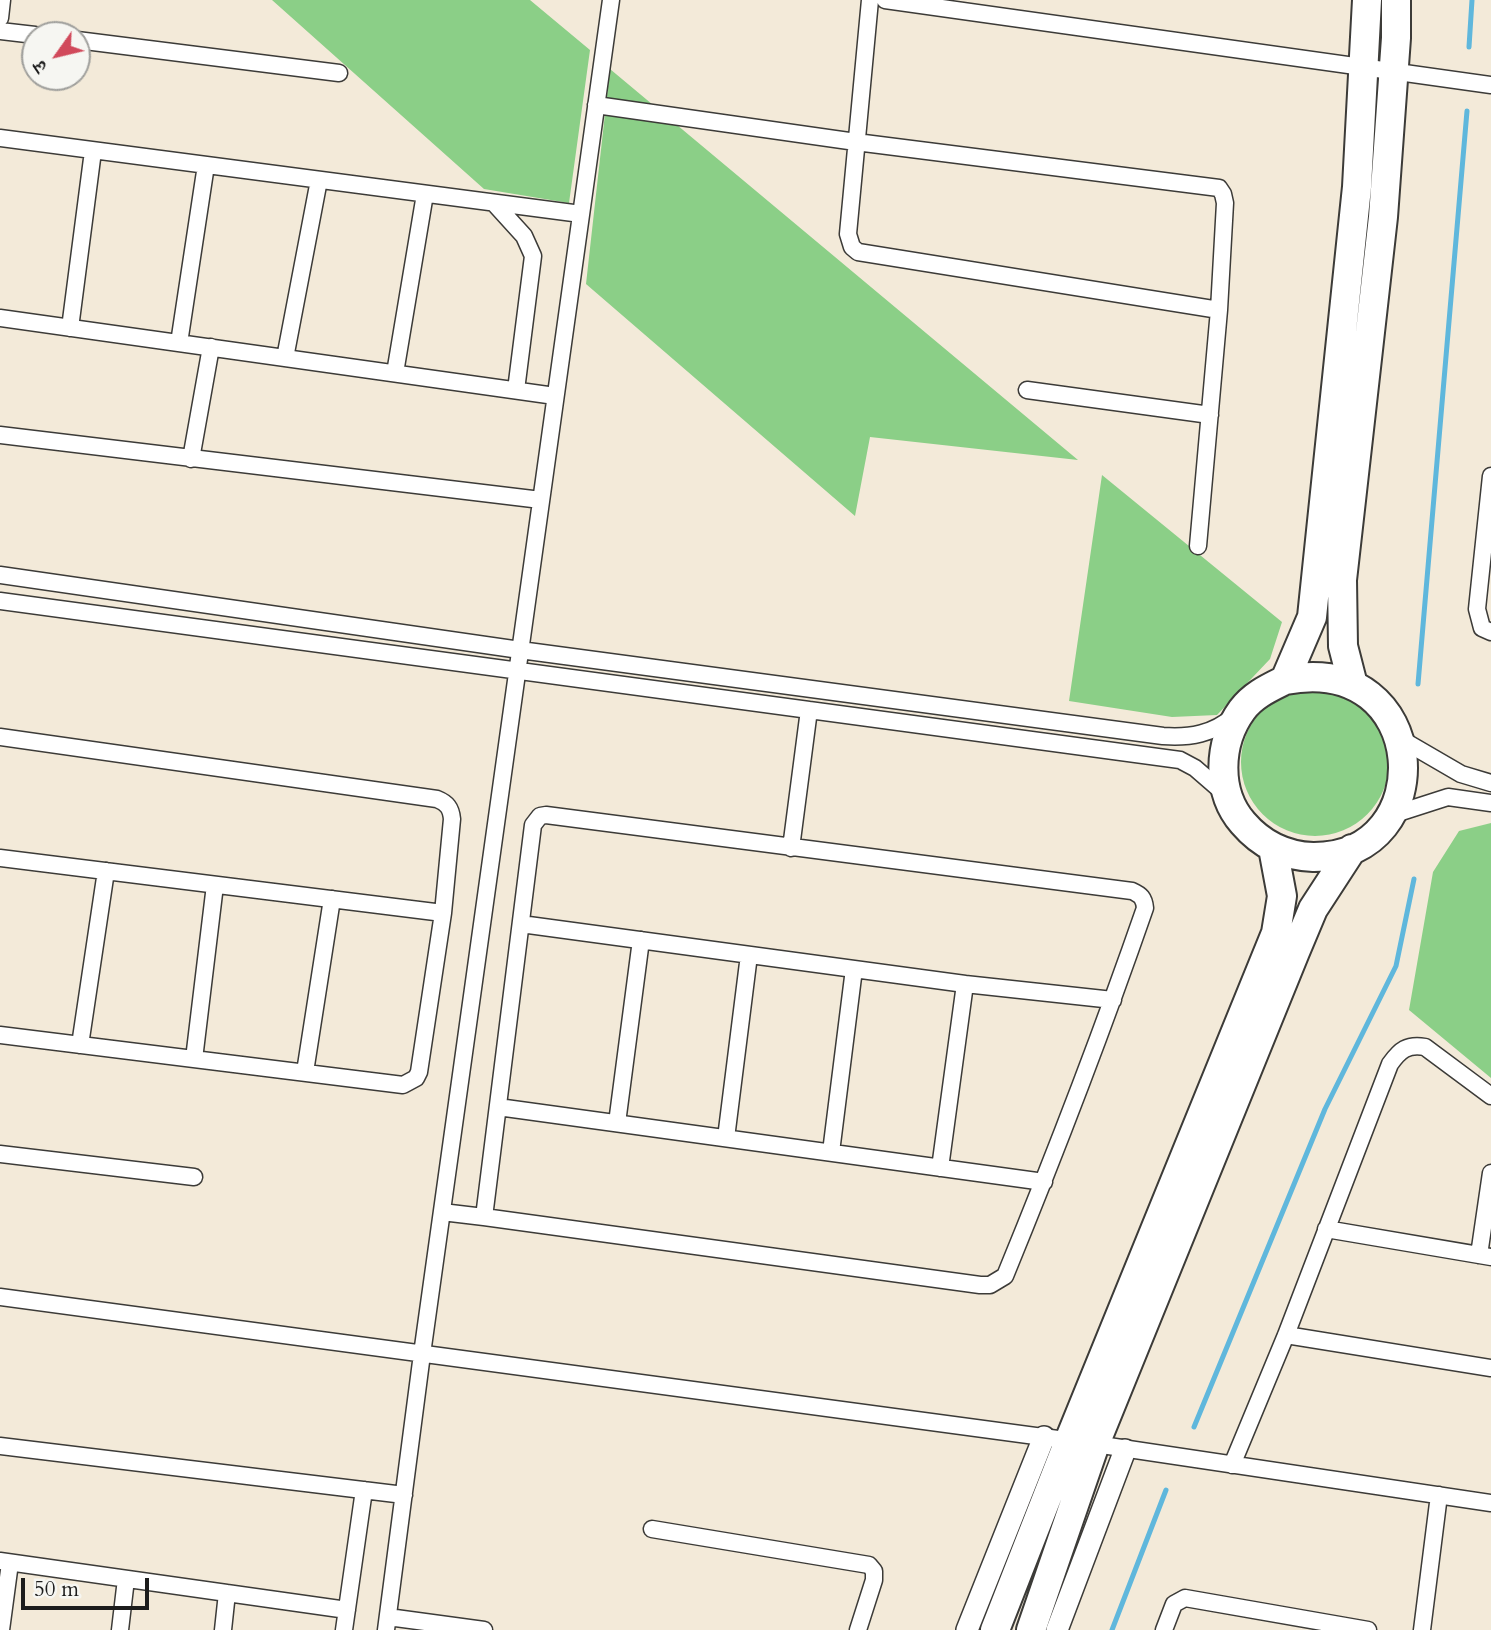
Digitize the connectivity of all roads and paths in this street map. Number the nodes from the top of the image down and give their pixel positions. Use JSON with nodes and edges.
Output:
{"nodes":[{"id":1,"x":2,"y":0,"type":"edge"},
{"id":2,"x":611,"y":0,"type":"edge"},
{"id":3,"x":870,"y":0,"type":"edge"},
{"id":4,"x":886,"y":0,"type":"edge"},
{"id":5,"x":1367,"y":0,"type":"edge"},
{"id":6,"x":1396,"y":0,"type":"edge"},
{"id":7,"x":0,"y":18,"type":"edge"},
{"id":8,"x":0,"y":31,"type":"edge"},
{"id":9,"x":21,"y":33,"type":"edge"},
{"id":10,"x":91,"y":42,"type":"edge"},
{"id":11,"x":1364,"y":68,"type":"junction"},
{"id":12,"x":1393,"y":72,"type":"junction"},
{"id":13,"x":340,"y":73,"type":"dead end"},
{"id":14,"x":1491,"y":85,"type":"edge"},
{"id":15,"x":596,"y":105,"type":"junction"},
{"id":16,"x":0,"y":138,"type":"edge"},
{"id":17,"x":856,"y":142,"type":"junction"},
{"id":18,"x":93,"y":150,"type":"junction"},
{"id":19,"x":206,"y":165,"type":"junction"},
{"id":20,"x":319,"y":180,"type":"junction"},
{"id":21,"x":425,"y":194,"type":"junction"},
{"id":22,"x":494,"y":203,"type":"junction"},
{"id":23,"x":581,"y":214,"type":"junction"},
{"id":24,"x":1219,"y":310,"type":"junction"},
{"id":25,"x":0,"y":318,"type":"edge"},
{"id":26,"x":70,"y":328,"type":"junction"},
{"id":27,"x":178,"y":342,"type":"junction"},
{"id":28,"x":211,"y":347,"type":"junction"},
{"id":29,"x":285,"y":358,"type":"junction"},
{"id":30,"x":395,"y":373,"type":"junction"},
{"id":31,"x":516,"y":390,"type":"junction"},
{"id":32,"x":1027,"y":390,"type":"dead end"},
{"id":33,"x":555,"y":396,"type":"junction"},
{"id":34,"x":1210,"y":415,"type":"junction"},
{"id":35,"x":0,"y":435,"type":"edge"},
{"id":36,"x":191,"y":459,"type":"junction"},
{"id":37,"x":1491,"y":476,"type":"edge"},
{"id":38,"x":541,"y":499,"type":"junction"},
{"id":39,"x":1488,"y":527,"type":"edge"},
{"id":40,"x":1198,"y":546,"type":"dead end"},
{"id":41,"x":0,"y":575,"type":"edge"},
{"id":42,"x":0,"y":601,"type":"edge"},
{"id":43,"x":1491,"y":632,"type":"edge"},
{"id":44,"x":520,"y":650,"type":"junction"},
{"id":45,"x":517,"y":671,"type":"junction"},
{"id":46,"x":1285,"y":680,"type":"junction"},
{"id":47,"x":1353,"y":685,"type":"junction"},
{"id":48,"x":1242,"y":709,"type":"junction"},
{"id":49,"x":809,"y":710,"type":"junction"},
{"id":50,"x":0,"y":737,"type":"edge"},
{"id":51,"x":1399,"y":738,"type":"junction"},
{"id":52,"x":1491,"y":783,"type":"edge"},
{"id":53,"x":1227,"y":795,"type":"junction"},
{"id":54,"x":1491,"y":803,"type":"edge"},
{"id":55,"x":1389,"y":816,"type":"junction"},
{"id":56,"x":791,"y":848,"type":"junction"},
{"id":57,"x":1273,"y":848,"type":"junction"},
{"id":58,"x":1352,"y":849,"type":"junction"},
{"id":59,"x":0,"y":858,"type":"edge"},
{"id":60,"x":106,"y":872,"type":"junction"},
{"id":61,"x":215,"y":885,"type":"junction"},
{"id":62,"x":332,"y":899,"type":"junction"},
{"id":63,"x":443,"y":913,"type":"junction"},
{"id":64,"x":521,"y":924,"type":"junction"},
{"id":65,"x":641,"y":940,"type":"junction"},
{"id":66,"x":749,"y":955,"type":"junction"},
{"id":67,"x":854,"y":969,"type":"junction"},
{"id":68,"x":965,"y":984,"type":"junction"},
{"id":69,"x":1113,"y":1000,"type":"junction"},
{"id":70,"x":0,"y":1035,"type":"edge"},
{"id":71,"x":80,"y":1045,"type":"junction"},
{"id":72,"x":194,"y":1059,"type":"junction"},
{"id":73,"x":305,"y":1072,"type":"junction"},
{"id":74,"x":1491,"y":1096,"type":"edge"},
{"id":75,"x":498,"y":1107,"type":"junction"},
{"id":76,"x":617,"y":1123,"type":"junction"},
{"id":77,"x":726,"y":1138,"type":"junction"},
{"id":78,"x":831,"y":1152,"type":"junction"},
{"id":79,"x":0,"y":1154,"type":"edge"},
{"id":80,"x":940,"y":1168,"type":"junction"},
{"id":81,"x":1491,"y":1173,"type":"edge"},
{"id":82,"x":194,"y":1177,"type":"dead end"},
{"id":83,"x":1044,"y":1182,"type":"junction"},
{"id":84,"x":442,"y":1212,"type":"junction"},
{"id":85,"x":484,"y":1217,"type":"junction"},
{"id":86,"x":1326,"y":1230,"type":"junction"},
{"id":87,"x":1485,"y":1256,"type":"edge"},
{"id":88,"x":0,"y":1297,"type":"edge"},
{"id":89,"x":1286,"y":1335,"type":"junction"},
{"id":90,"x":422,"y":1354,"type":"junction"},
{"id":91,"x":1491,"y":1368,"type":"edge"},
{"id":92,"x":1069,"y":1440,"type":"junction"},
{"id":93,"x":0,"y":1447,"type":"edge"},
{"id":94,"x":1125,"y":1450,"type":"junction"},
{"id":95,"x":1232,"y":1465,"type":"junction"},
{"id":96,"x":364,"y":1490,"type":"junction"},
{"id":97,"x":404,"y":1495,"type":"junction"},
{"id":98,"x":1439,"y":1495,"type":"junction"},
{"id":99,"x":1491,"y":1503,"type":"edge"},
{"id":100,"x":652,"y":1529,"type":"dead end"},
{"id":101,"x":5,"y":1562,"type":"edge"},
{"id":102,"x":127,"y":1579,"type":"junction"},
{"id":103,"x":227,"y":1593,"type":"junction"},
{"id":104,"x":347,"y":1610,"type":"junction"},
{"id":105,"x":387,"y":1624,"type":"edge"},
{"id":106,"x":428,"y":1626,"type":"edge"},
{"id":107,"x":1,"y":1630,"type":"edge"},
{"id":108,"x":120,"y":1630,"type":"edge"},
{"id":109,"x":223,"y":1630,"type":"edge"},
{"id":110,"x":344,"y":1630,"type":"edge"},
{"id":111,"x":484,"y":1630,"type":"edge"},
{"id":112,"x":858,"y":1630,"type":"edge"},
{"id":113,"x":967,"y":1630,"type":"edge"},
{"id":114,"x":995,"y":1630,"type":"edge"},
{"id":115,"x":1031,"y":1630,"type":"edge"},
{"id":116,"x":1057,"y":1630,"type":"edge"},
{"id":117,"x":1164,"y":1630,"type":"edge"},
{"id":118,"x":1368,"y":1630,"type":"edge"},
{"id":119,"x":1422,"y":1630,"type":"edge"}],
"edges":[{"from":1,"to":7,"type":"street"},
{"from":2,"to":15,"type":"street"},
{"from":3,"to":17,"type":"street"},
{"from":4,"to":11,"type":"street"},
{"from":5,"to":11,"type":"highway"},
{"from":6,"to":12,"type":"highway"},
{"from":8,"to":9,"type":"street"},
{"from":10,"to":13,"type":"street"},
{"from":11,"to":12,"type":"street"},
{"from":11,"to":46,"type":"highway"},
{"from":12,"to":14,"type":"street"},
{"from":12,"to":47,"type":"highway"},
{"from":15,"to":17,"type":"street"},
{"from":15,"to":23,"type":"street"},
{"from":16,"to":18,"type":"street"},
{"from":17,"to":24,"type":"street"},
{"from":17,"to":24,"type":"street"},
{"from":18,"to":19,"type":"street"},
{"from":18,"to":26,"type":"street"},
{"from":19,"to":20,"type":"street"},
{"from":19,"to":27,"type":"street"},
{"from":20,"to":21,"type":"street"},
{"from":20,"to":29,"type":"street"},
{"from":21,"to":22,"type":"street"},
{"from":21,"to":30,"type":"street"},
{"from":22,"to":23,"type":"street"},
{"from":22,"to":31,"type":"street"},
{"from":23,"to":33,"type":"street"},
{"from":24,"to":34,"type":"street"},
{"from":25,"to":26,"type":"street"},
{"from":26,"to":27,"type":"street"},
{"from":27,"to":28,"type":"street"},
{"from":28,"to":29,"type":"street"},
{"from":28,"to":36,"type":"street"},
{"from":29,"to":30,"type":"street"},
{"from":30,"to":31,"type":"street"},
{"from":31,"to":33,"type":"street"},
{"from":32,"to":34,"type":"street"},
{"from":33,"to":38,"type":"street"},
{"from":34,"to":40,"type":"street"},
{"from":35,"to":36,"type":"street"},
{"from":36,"to":38,"type":"street"},
{"from":37,"to":39,"type":"street"},
{"from":38,"to":44,"type":"street"},
{"from":39,"to":43,"type":"street"},
{"from":41,"to":44,"type":"street"},
{"from":42,"to":45,"type":"street"},
{"from":44,"to":45,"type":"street"},
{"from":44,"to":48,"type":"street"},
{"from":45,"to":49,"type":"street"},
{"from":45,"to":84,"type":"street"},
{"from":46,"to":47,"type":"highway"},
{"from":46,"to":48,"type":"highway"},
{"from":47,"to":51,"type":"highway"},
{"from":48,"to":53,"type":"highway"},
{"from":49,"to":53,"type":"street"},
{"from":49,"to":56,"type":"street"},
{"from":50,"to":63,"type":"street"},
{"from":51,"to":52,"type":"street"},
{"from":51,"to":55,"type":"highway"},
{"from":53,"to":57,"type":"highway"},
{"from":54,"to":55,"type":"street"},
{"from":55,"to":58,"type":"highway"},
{"from":56,"to":64,"type":"street"},
{"from":56,"to":69,"type":"street"},
{"from":57,"to":58,"type":"highway"},
{"from":57,"to":92,"type":"highway"},
{"from":58,"to":92,"type":"highway"},
{"from":59,"to":60,"type":"street"},
{"from":60,"to":61,"type":"street"},
{"from":60,"to":71,"type":"street"},
{"from":61,"to":62,"type":"street"},
{"from":61,"to":72,"type":"street"},
{"from":62,"to":63,"type":"street"},
{"from":62,"to":73,"type":"street"},
{"from":63,"to":73,"type":"street"},
{"from":64,"to":65,"type":"street"},
{"from":64,"to":75,"type":"street"},
{"from":65,"to":66,"type":"street"},
{"from":65,"to":76,"type":"street"},
{"from":66,"to":67,"type":"street"},
{"from":66,"to":77,"type":"street"},
{"from":67,"to":68,"type":"street"},
{"from":67,"to":78,"type":"street"},
{"from":68,"to":69,"type":"street"},
{"from":68,"to":80,"type":"street"},
{"from":69,"to":83,"type":"street"},
{"from":70,"to":71,"type":"street"},
{"from":71,"to":72,"type":"street"},
{"from":72,"to":73,"type":"street"},
{"from":74,"to":86,"type":"street"},
{"from":75,"to":76,"type":"street"},
{"from":75,"to":85,"type":"street"},
{"from":76,"to":77,"type":"street"},
{"from":77,"to":78,"type":"street"},
{"from":78,"to":80,"type":"street"},
{"from":79,"to":82,"type":"street"},
{"from":80,"to":83,"type":"street"},
{"from":81,"to":87,"type":"street"},
{"from":83,"to":85,"type":"street"},
{"from":84,"to":85,"type":"street"},
{"from":84,"to":90,"type":"street"},
{"from":86,"to":87,"type":"street"},
{"from":86,"to":89,"type":"street"},
{"from":88,"to":90,"type":"street"},
{"from":89,"to":91,"type":"street"},
{"from":89,"to":95,"type":"street"},
{"from":90,"to":92,"type":"street"},
{"from":90,"to":97,"type":"street"},
{"from":92,"to":94,"type":"street"},
{"from":92,"to":113,"type":"street"},
{"from":92,"to":114,"type":"highway"},
{"from":92,"to":115,"type":"highway"},
{"from":93,"to":96,"type":"street"},
{"from":94,"to":95,"type":"street"},
{"from":94,"to":116,"type":"street"},
{"from":95,"to":98,"type":"street"},
{"from":96,"to":97,"type":"street"},
{"from":96,"to":104,"type":"street"},
{"from":97,"to":105,"type":"street"},
{"from":98,"to":99,"type":"street"},
{"from":98,"to":119,"type":"street"},
{"from":100,"to":112,"type":"street"},
{"from":101,"to":102,"type":"street"},
{"from":101,"to":107,"type":"street"},
{"from":102,"to":103,"type":"street"},
{"from":102,"to":108,"type":"street"},
{"from":103,"to":104,"type":"street"},
{"from":103,"to":109,"type":"street"},
{"from":104,"to":110,"type":"street"},
{"from":105,"to":106,"type":"street"},
{"from":106,"to":111,"type":"street"},
{"from":117,"to":118,"type":"street"}]}
